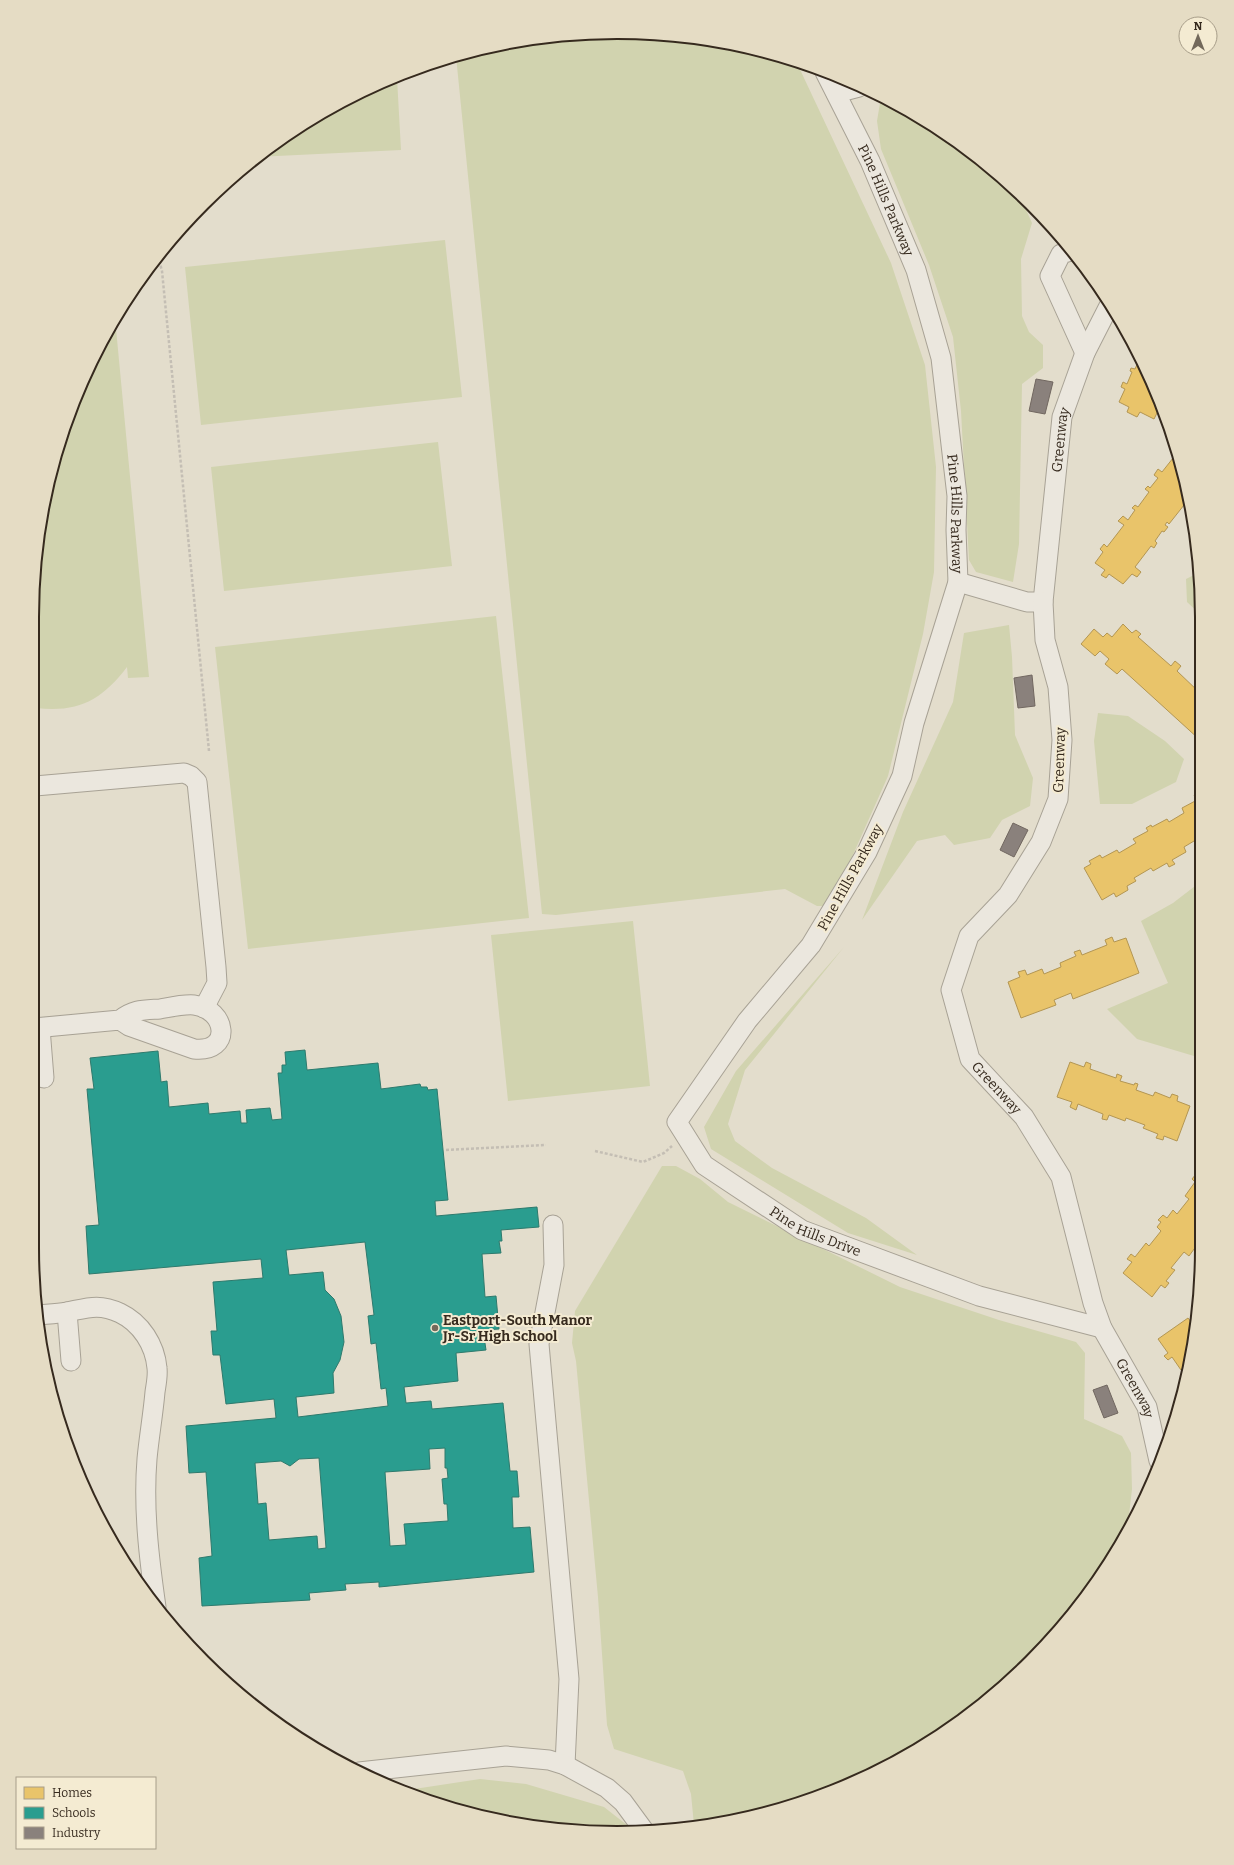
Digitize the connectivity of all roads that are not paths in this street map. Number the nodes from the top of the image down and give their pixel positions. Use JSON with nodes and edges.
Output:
{"nodes":[{"id":1,"x":829,"y":80,"type":"edge"},
{"id":2,"x":851,"y":89,"type":"edge"},
{"id":3,"x":836,"y":93,"type":"junction"},
{"id":4,"x":1066,"y":253,"type":"edge"},
{"id":5,"x":1107,"y":310,"type":"edge"},
{"id":6,"x":1085,"y":353,"type":"junction"},
{"id":7,"x":958,"y":582,"type":"junction"},
{"id":8,"x":1043,"y":602,"type":"junction"},
{"id":9,"x":39,"y":786,"type":"edge"},
{"id":10,"x":204,"y":1008,"type":"junction"},
{"id":11,"x":120,"y":1020,"type":"junction"},
{"id":12,"x":747,"y":1021,"type":"joint"},
{"id":13,"x":39,"y":1028,"type":"edge"},
{"id":14,"x":39,"y":1042,"type":"edge"},
{"id":15,"x":44,"y":1078,"type":"dead end"},
{"id":16,"x":553,"y":1224,"type":"dead end"},
{"id":17,"x":67,"y":1312,"type":"junction"},
{"id":18,"x":43,"y":1314,"type":"edge"},
{"id":19,"x":1102,"y":1328,"type":"junction"},
{"id":20,"x":71,"y":1361,"type":"dead end"},
{"id":21,"x":1157,"y":1453,"type":"edge"},
{"id":22,"x":154,"y":1594,"type":"edge"},
{"id":23,"x":565,"y":1765,"type":"junction"},
{"id":24,"x":371,"y":1771,"type":"edge"},
{"id":25,"x":640,"y":1825,"type":"edge"}],
"edges":[{"from":1,"to":3,"type":"street","name":"Pine Hills Parkway"},
{"from":2,"to":3,"type":"street"},
{"from":3,"to":7,"type":"street","name":"Pine Hills Parkway"},
{"from":4,"to":6,"type":"street"},
{"from":5,"to":6,"type":"street","name":"Greenway"},
{"from":6,"to":8,"type":"street","name":"Greenway"},
{"from":7,"to":8,"type":"street"},
{"from":7,"to":12,"type":"street","name":"Pine Hills Parkway"},
{"from":8,"to":19,"type":"street","name":"Greenway"},
{"from":9,"to":10,"type":"street"},
{"from":10,"to":11,"type":"street"},
{"from":10,"to":11,"type":"street"},
{"from":11,"to":13,"type":"street"},
{"from":12,"to":19,"type":"street","name":"Pine Hills Drive"},
{"from":14,"to":15,"type":"street"},
{"from":16,"to":23,"type":"street"},
{"from":17,"to":18,"type":"street"},
{"from":17,"to":20,"type":"street"},
{"from":17,"to":22,"type":"street"},
{"from":19,"to":21,"type":"street","name":"Greenway"},
{"from":23,"to":24,"type":"street"},
{"from":23,"to":25,"type":"street"}]}
